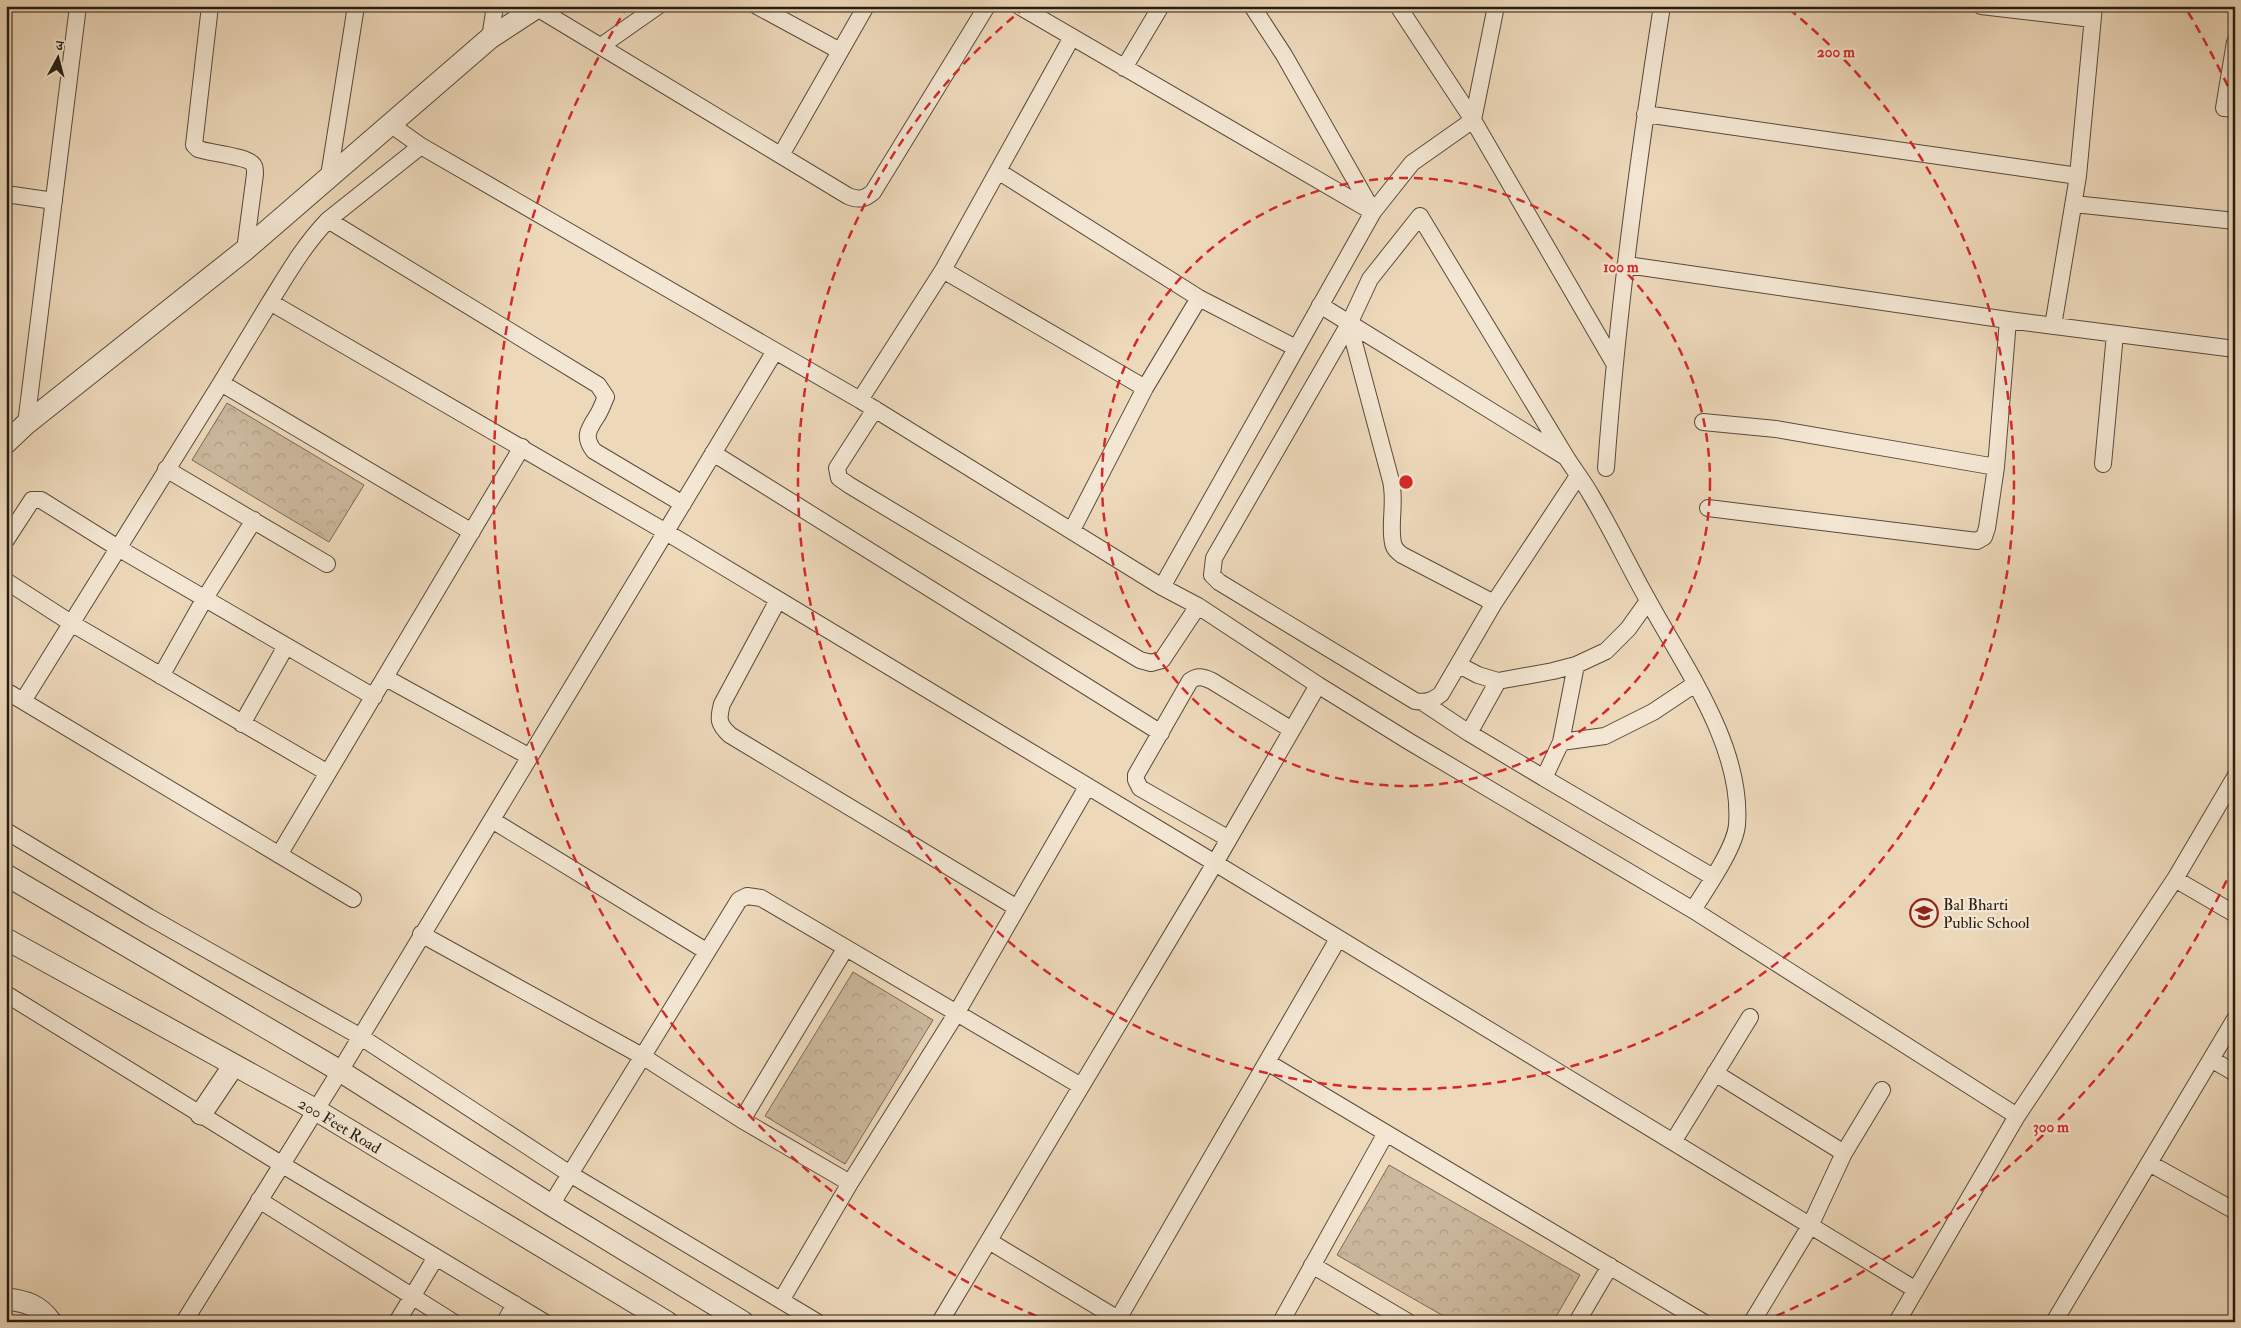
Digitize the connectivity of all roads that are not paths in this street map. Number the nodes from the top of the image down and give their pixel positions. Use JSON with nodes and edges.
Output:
{"nodes":[{"id":1,"x":78,"y":6,"type":"edge"},
{"id":2,"x":210,"y":6,"type":"edge"},
{"id":3,"x":356,"y":6,"type":"edge"},
{"id":4,"x":495,"y":6,"type":"edge"},
{"id":5,"x":658,"y":6,"type":"edge"},
{"id":6,"x":757,"y":6,"type":"edge"},
{"id":7,"x":866,"y":6,"type":"edge"},
{"id":8,"x":987,"y":6,"type":"edge"},
{"id":9,"x":1019,"y":6,"type":"edge"},
{"id":10,"x":1161,"y":6,"type":"edge"},
{"id":11,"x":1252,"y":6,"type":"edge"},
{"id":12,"x":1398,"y":6,"type":"edge"},
{"id":13,"x":1496,"y":6,"type":"edge"},
{"id":14,"x":1662,"y":6,"type":"edge"},
{"id":15,"x":1981,"y":6,"type":"edge"},
{"id":16,"x":538,"y":7,"type":"edge"},
{"id":17,"x":2093,"y":13,"type":"edge"},
{"id":18,"x":490,"y":38,"type":"junction"},
{"id":19,"x":1072,"y":38,"type":"junction"},
{"id":20,"x":2235,"y":42,"type":"edge"},
{"id":21,"x":601,"y":46,"type":"junction"},
{"id":22,"x":840,"y":51,"type":"junction"},
{"id":23,"x":1124,"y":68,"type":"junction"},
{"id":24,"x":2235,"y":109,"type":"edge"},
{"id":25,"x":1645,"y":114,"type":"junction"},
{"id":26,"x":1473,"y":120,"type":"junction"},
{"id":27,"x":390,"y":124,"type":"junction"},
{"id":28,"x":421,"y":146,"type":"junction"},
{"id":29,"x":781,"y":155,"type":"junction"},
{"id":30,"x":998,"y":171,"type":"junction"},
{"id":31,"x":329,"y":176,"type":"junction"},
{"id":32,"x":2078,"y":176,"type":"junction"},
{"id":33,"x":6,"y":194,"type":"edge"},
{"id":34,"x":54,"y":201,"type":"junction"},
{"id":35,"x":2074,"y":204,"type":"junction"},
{"id":36,"x":1373,"y":212,"type":"junction"},
{"id":37,"x":328,"y":220,"type":"junction"},
{"id":38,"x":2235,"y":221,"type":"edge"},
{"id":39,"x":244,"y":250,"type":"junction"},
{"id":40,"x":1627,"y":266,"type":"junction"},
{"id":41,"x":943,"y":270,"type":"junction"},
{"id":42,"x":1199,"y":298,"type":"junction"},
{"id":43,"x":270,"y":302,"type":"junction"},
{"id":44,"x":1320,"y":305,"type":"junction"},
{"id":45,"x":2008,"y":320,"type":"junction"},
{"id":46,"x":1349,"y":324,"type":"junction"},
{"id":47,"x":2053,"y":326,"type":"junction"},
{"id":48,"x":2115,"y":334,"type":"junction"},
{"id":49,"x":1296,"y":348,"type":"junction"},
{"id":50,"x":2235,"y":349,"type":"edge"},
{"id":51,"x":775,"y":351,"type":"junction"},
{"id":52,"x":1614,"y":363,"type":"junction"},
{"id":53,"x":221,"y":383,"type":"junction"},
{"id":54,"x":1145,"y":388,"type":"junction"},
{"id":55,"x":860,"y":400,"type":"junction"},
{"id":56,"x":874,"y":409,"type":"junction"},
{"id":57,"x":1703,"y":422,"type":"dead end"},
{"id":58,"x":26,"y":424,"type":"junction"},
{"id":59,"x":6,"y":443,"type":"edge"},
{"id":60,"x":522,"y":447,"type":"junction"},
{"id":61,"x":713,"y":453,"type":"junction"},
{"id":62,"x":1566,"y":457,"type":"junction"},
{"id":63,"x":2103,"y":464,"type":"dead end"},
{"id":64,"x":1996,"y":467,"type":"junction"},
{"id":65,"x":1606,"y":468,"type":"dead end"},
{"id":66,"x":166,"y":469,"type":"junction"},
{"id":67,"x":1578,"y":476,"type":"junction"},
{"id":68,"x":682,"y":504,"type":"junction"},
{"id":69,"x":1708,"y":508,"type":"dead end"},
{"id":70,"x":254,"y":520,"type":"junction"},
{"id":71,"x":1072,"y":530,"type":"junction"},
{"id":72,"x":472,"y":532,"type":"junction"},
{"id":73,"x":666,"y":532,"type":"junction"},
{"id":74,"x":6,"y":540,"type":"edge"},
{"id":75,"x":118,"y":548,"type":"junction"},
{"id":76,"x":327,"y":564,"type":"dead end"},
{"id":77,"x":6,"y":581,"type":"edge"},
{"id":78,"x":1162,"y":587,"type":"junction"},
{"id":79,"x":205,"y":598,"type":"junction"},
{"id":80,"x":778,"y":600,"type":"junction"},
{"id":81,"x":1648,"y":601,"type":"junction"},
{"id":82,"x":1494,"y":603,"type":"junction"},
{"id":83,"x":1198,"y":606,"type":"junction"},
{"id":84,"x":71,"y":623,"type":"junction"},
{"id":85,"x":286,"y":646,"type":"junction"},
{"id":86,"x":1459,"y":664,"type":"junction"},
{"id":87,"x":1576,"y":665,"type":"junction"},
{"id":88,"x":161,"y":676,"type":"junction"},
{"id":89,"x":386,"y":678,"type":"junction"},
{"id":90,"x":1498,"y":682,"type":"junction"},
{"id":91,"x":1695,"y":684,"type":"junction"},
{"id":92,"x":1318,"y":685,"type":"junction"},
{"id":93,"x":6,"y":692,"type":"edge"},
{"id":94,"x":374,"y":697,"type":"junction"},
{"id":95,"x":22,"y":701,"type":"junction"},
{"id":96,"x":1424,"y":703,"type":"junction"},
{"id":97,"x":242,"y":724,"type":"junction"},
{"id":98,"x":1292,"y":730,"type":"junction"},
{"id":99,"x":1161,"y":733,"type":"junction"},
{"id":100,"x":1469,"y":733,"type":"junction"},
{"id":101,"x":1561,"y":742,"type":"junction"},
{"id":102,"x":530,"y":758,"type":"junction"},
{"id":103,"x":328,"y":773,"type":"junction"},
{"id":104,"x":2235,"y":777,"type":"edge"},
{"id":105,"x":1544,"y":778,"type":"junction"},
{"id":106,"x":1087,"y":787,"type":"junction"},
{"id":107,"x":492,"y":820,"type":"junction"},
{"id":108,"x":6,"y":831,"type":"edge"},
{"id":109,"x":1229,"y":839,"type":"junction"},
{"id":110,"x":279,"y":855,"type":"junction"},
{"id":111,"x":1215,"y":863,"type":"junction"},
{"id":112,"x":6,"y":876,"type":"edge"},
{"id":113,"x":1713,"y":877,"type":"junction"},
{"id":114,"x":2175,"y":879,"type":"junction"},
{"id":115,"x":353,"y":900,"type":"dead end"},
{"id":116,"x":1017,"y":908,"type":"junction"},
{"id":117,"x":1694,"y":910,"type":"junction"},
{"id":118,"x":2235,"y":914,"type":"edge"},
{"id":119,"x":422,"y":934,"type":"junction"},
{"id":120,"x":6,"y":939,"type":"edge"},
{"id":121,"x":1338,"y":939,"type":"junction"},
{"id":122,"x":845,"y":949,"type":"junction"},
{"id":123,"x":706,"y":951,"type":"junction"},
{"id":124,"x":6,"y":994,"type":"edge"},
{"id":125,"x":956,"y":1014,"type":"junction"},
{"id":126,"x":1750,"y":1017,"type":"dead end"},
{"id":127,"x":2235,"y":1019,"type":"edge"},
{"id":128,"x":361,"y":1036,"type":"junction"},
{"id":129,"x":642,"y":1056,"type":"junction"},
{"id":130,"x":2211,"y":1059,"type":"junction"},
{"id":131,"x":1266,"y":1062,"type":"junction"},
{"id":132,"x":234,"y":1065,"type":"junction"},
{"id":133,"x":340,"y":1071,"type":"junction"},
{"id":134,"x":1715,"y":1072,"type":"junction"},
{"id":135,"x":2235,"y":1074,"type":"edge"},
{"id":136,"x":1081,"y":1086,"type":"junction"},
{"id":137,"x":1882,"y":1090,"type":"dead end"},
{"id":138,"x":316,"y":1110,"type":"junction"},
{"id":139,"x":200,"y":1114,"type":"junction"},
{"id":140,"x":2017,"y":1116,"type":"junction"},
{"id":141,"x":742,"y":1120,"type":"junction"},
{"id":142,"x":1386,"y":1133,"type":"junction"},
{"id":143,"x":1672,"y":1142,"type":"junction"},
{"id":144,"x":1844,"y":1153,"type":"junction"},
{"id":145,"x":2148,"y":1163,"type":"junction"},
{"id":146,"x":281,"y":1164,"type":"junction"},
{"id":147,"x":570,"y":1174,"type":"junction"},
{"id":148,"x":850,"y":1183,"type":"junction"},
{"id":149,"x":259,"y":1200,"type":"junction"},
{"id":150,"x":551,"y":1205,"type":"junction"},
{"id":151,"x":2235,"y":1211,"type":"edge"},
{"id":152,"x":1810,"y":1226,"type":"junction"},
{"id":153,"x":989,"y":1241,"type":"junction"},
{"id":154,"x":436,"y":1257,"type":"junction"},
{"id":155,"x":1312,"y":1265,"type":"junction"},
{"id":156,"x":1610,"y":1266,"type":"junction"},
{"id":157,"x":1916,"y":1290,"type":"junction"},
{"id":158,"x":413,"y":1296,"type":"junction"},
{"id":159,"x":6,"y":1299,"type":"edge"},
{"id":160,"x":782,"y":1300,"type":"junction"},
{"id":161,"x":515,"y":1304,"type":"junction"},
{"id":162,"x":1120,"y":1320,"type":"edge"},
{"id":163,"x":51,"y":1322,"type":"edge"},
{"id":164,"x":184,"y":1322,"type":"edge"},
{"id":165,"x":397,"y":1322,"type":"edge"},
{"id":166,"x":453,"y":1322,"type":"edge"},
{"id":167,"x":505,"y":1322,"type":"edge"},
{"id":168,"x":544,"y":1322,"type":"edge"},
{"id":169,"x":667,"y":1322,"type":"edge"},
{"id":170,"x":743,"y":1322,"type":"edge"},
{"id":171,"x":817,"y":1322,"type":"edge"},
{"id":172,"x":940,"y":1322,"type":"edge"},
{"id":173,"x":1280,"y":1322,"type":"edge"},
{"id":174,"x":1408,"y":1322,"type":"edge"},
{"id":175,"x":1577,"y":1322,"type":"edge"},
{"id":176,"x":1703,"y":1322,"type":"edge"},
{"id":177,"x":1752,"y":1322,"type":"edge"},
{"id":178,"x":1897,"y":1322,"type":"edge"},
{"id":179,"x":2054,"y":1322,"type":"edge"}],
"edges":[{"from":1,"to":34,"type":"street"},
{"from":2,"to":39,"type":"street"},
{"from":3,"to":31,"type":"street"},
{"from":4,"to":18,"type":"street"},
{"from":5,"to":21,"type":"street"},
{"from":6,"to":22,"type":"street"},
{"from":7,"to":22,"type":"street"},
{"from":8,"to":29,"type":"street"},
{"from":9,"to":19,"type":"street"},
{"from":10,"to":23,"type":"street"},
{"from":11,"to":36,"type":"street"},
{"from":12,"to":26,"type":"street"},
{"from":13,"to":26,"type":"street"},
{"from":14,"to":25,"type":"street"},
{"from":15,"to":17,"type":"street"},
{"from":16,"to":18,"type":"street"},
{"from":16,"to":21,"type":"street"},
{"from":17,"to":32,"type":"street"},
{"from":18,"to":27,"type":"street"},
{"from":19,"to":23,"type":"street"},
{"from":19,"to":30,"type":"street"},
{"from":20,"to":24,"type":"street"},
{"from":21,"to":29,"type":"street"},
{"from":22,"to":29,"type":"street"},
{"from":23,"to":36,"type":"street"},
{"from":25,"to":32,"type":"street"},
{"from":25,"to":40,"type":"street"},
{"from":26,"to":36,"type":"street"},
{"from":26,"to":52,"type":"street"},
{"from":27,"to":28,"type":"street"},
{"from":27,"to":31,"type":"street"},
{"from":28,"to":37,"type":"street"},
{"from":28,"to":51,"type":"street"},
{"from":30,"to":41,"type":"street"},
{"from":30,"to":42,"type":"street"},
{"from":31,"to":39,"type":"street"},
{"from":32,"to":35,"type":"street"},
{"from":33,"to":34,"type":"street"},
{"from":34,"to":58,"type":"street"},
{"from":35,"to":38,"type":"street"},
{"from":35,"to":47,"type":"street"},
{"from":36,"to":44,"type":"street"},
{"from":37,"to":43,"type":"street"},
{"from":37,"to":68,"type":"street"},
{"from":39,"to":58,"type":"street"},
{"from":40,"to":45,"type":"street"},
{"from":40,"to":52,"type":"street"},
{"from":41,"to":54,"type":"street"},
{"from":41,"to":55,"type":"street"},
{"from":42,"to":49,"type":"street"},
{"from":42,"to":54,"type":"street"},
{"from":43,"to":53,"type":"street"},
{"from":43,"to":60,"type":"street"},
{"from":44,"to":46,"type":"street"},
{"from":44,"to":49,"type":"street"},
{"from":45,"to":47,"type":"street"},
{"from":45,"to":64,"type":"street"},
{"from":46,"to":62,"type":"street"},
{"from":46,"to":62,"type":"street"},
{"from":46,"to":82,"type":"street"},
{"from":46,"to":96,"type":"street"},
{"from":47,"to":48,"type":"street"},
{"from":48,"to":50,"type":"street"},
{"from":48,"to":63,"type":"street"},
{"from":49,"to":78,"type":"street"},
{"from":51,"to":55,"type":"street"},
{"from":51,"to":61,"type":"street"},
{"from":52,"to":65,"type":"street"},
{"from":53,"to":66,"type":"street"},
{"from":53,"to":72,"type":"street"},
{"from":54,"to":71,"type":"street"},
{"from":55,"to":56,"type":"street"},
{"from":56,"to":71,"type":"street"},
{"from":56,"to":83,"type":"street"},
{"from":57,"to":64,"type":"street"},
{"from":58,"to":59,"type":"street"},
{"from":60,"to":72,"type":"street"},
{"from":60,"to":73,"type":"street"},
{"from":61,"to":68,"type":"street"},
{"from":61,"to":99,"type":"street"},
{"from":62,"to":67,"type":"street"},
{"from":64,"to":69,"type":"street"},
{"from":66,"to":70,"type":"street"},
{"from":66,"to":75,"type":"street"},
{"from":67,"to":81,"type":"street"},
{"from":67,"to":82,"type":"street"},
{"from":68,"to":73,"type":"street"},
{"from":70,"to":76,"type":"street"},
{"from":70,"to":79,"type":"street"},
{"from":71,"to":78,"type":"street"},
{"from":72,"to":89,"type":"street"},
{"from":73,"to":80,"type":"street"},
{"from":73,"to":102,"type":"street"},
{"from":74,"to":75,"type":"street"},
{"from":75,"to":79,"type":"street"},
{"from":75,"to":84,"type":"street"},
{"from":77,"to":84,"type":"street"},
{"from":78,"to":83,"type":"street"},
{"from":79,"to":85,"type":"street"},
{"from":79,"to":88,"type":"street"},
{"from":80,"to":106,"type":"street"},
{"from":80,"to":116,"type":"street"},
{"from":81,"to":87,"type":"street"},
{"from":81,"to":91,"type":"street"},
{"from":82,"to":86,"type":"street"},
{"from":83,"to":92,"type":"street"},
{"from":84,"to":88,"type":"street"},
{"from":84,"to":95,"type":"street"},
{"from":85,"to":94,"type":"street"},
{"from":85,"to":97,"type":"street"},
{"from":86,"to":90,"type":"street"},
{"from":86,"to":96,"type":"street"},
{"from":87,"to":90,"type":"street"},
{"from":87,"to":101,"type":"street"},
{"from":88,"to":97,"type":"street"},
{"from":89,"to":94,"type":"street"},
{"from":89,"to":102,"type":"street"},
{"from":90,"to":100,"type":"street"},
{"from":91,"to":101,"type":"street"},
{"from":91,"to":113,"type":"street"},
{"from":92,"to":98,"type":"street"},
{"from":92,"to":117,"type":"street"},
{"from":93,"to":95,"type":"street"},
{"from":94,"to":103,"type":"street"},
{"from":95,"to":110,"type":"street"},
{"from":96,"to":100,"type":"street"},
{"from":97,"to":103,"type":"street"},
{"from":98,"to":99,"type":"street"},
{"from":98,"to":109,"type":"street"},
{"from":99,"to":109,"type":"street"},
{"from":100,"to":105,"type":"street"},
{"from":101,"to":105,"type":"street"},
{"from":102,"to":107,"type":"street"},
{"from":103,"to":110,"type":"street"},
{"from":104,"to":114,"type":"street"},
{"from":105,"to":113,"type":"street"},
{"from":106,"to":111,"type":"street"},
{"from":106,"to":116,"type":"street"},
{"from":107,"to":119,"type":"street"},
{"from":107,"to":123,"type":"street"},
{"from":108,"to":128,"type":"street"},
{"from":109,"to":111,"type":"street"},
{"from":110,"to":115,"type":"street"},
{"from":111,"to":121,"type":"street"},
{"from":111,"to":136,"type":"street"},
{"from":112,"to":133,"type":"street"},
{"from":113,"to":117,"type":"street"},
{"from":114,"to":118,"type":"street"},
{"from":114,"to":140,"type":"street"},
{"from":116,"to":125,"type":"street"},
{"from":117,"to":140,"type":"street"},
{"from":119,"to":128,"type":"street"},
{"from":119,"to":129,"type":"street"},
{"from":120,"to":132,"type":"street","name":"200 Feet Road"},
{"from":121,"to":131,"type":"street"},
{"from":121,"to":143,"type":"street"},
{"from":122,"to":123,"type":"street"},
{"from":122,"to":125,"type":"street"},
{"from":122,"to":141,"type":"street"},
{"from":123,"to":129,"type":"street"},
{"from":124,"to":139,"type":"street"},
{"from":125,"to":136,"type":"street"},
{"from":125,"to":148,"type":"street"},
{"from":126,"to":134,"type":"street"},
{"from":127,"to":130,"type":"street"},
{"from":128,"to":133,"type":"street"},
{"from":128,"to":147,"type":"street"},
{"from":129,"to":141,"type":"street"},
{"from":129,"to":147,"type":"street"},
{"from":130,"to":135,"type":"street"},
{"from":130,"to":145,"type":"street"},
{"from":131,"to":142,"type":"street"},
{"from":131,"to":162,"type":"street"},
{"from":132,"to":138,"type":"street","name":"200 Feet Road"},
{"from":132,"to":139,"type":"street"},
{"from":133,"to":138,"type":"street"},
{"from":133,"to":150,"type":"street"},
{"from":134,"to":143,"type":"street"},
{"from":134,"to":144,"type":"street"},
{"from":136,"to":153,"type":"street"},
{"from":137,"to":144,"type":"street"},
{"from":138,"to":146,"type":"street"},
{"from":138,"to":169,"type":"street","name":"200 Feet Road"},
{"from":139,"to":146,"type":"street"},
{"from":140,"to":157,"type":"street"},
{"from":141,"to":148,"type":"street"},
{"from":142,"to":155,"type":"street"},
{"from":142,"to":156,"type":"street"},
{"from":143,"to":152,"type":"street"},
{"from":144,"to":152,"type":"street"},
{"from":145,"to":151,"type":"street"},
{"from":145,"to":179,"type":"street"},
{"from":146,"to":149,"type":"street"},
{"from":146,"to":154,"type":"street"},
{"from":147,"to":150,"type":"street"},
{"from":147,"to":160,"type":"street"},
{"from":148,"to":160,"type":"street"},
{"from":149,"to":158,"type":"street"},
{"from":149,"to":164,"type":"street"},
{"from":150,"to":170,"type":"street"},
{"from":152,"to":157,"type":"street"},
{"from":152,"to":177,"type":"street"},
{"from":153,"to":162,"type":"street"},
{"from":153,"to":172,"type":"street"},
{"from":154,"to":158,"type":"street"},
{"from":154,"to":161,"type":"street"},
{"from":155,"to":173,"type":"street"},
{"from":155,"to":174,"type":"street"},
{"from":156,"to":175,"type":"street"},
{"from":156,"to":176,"type":"street"},
{"from":157,"to":178,"type":"street"},
{"from":158,"to":165,"type":"street"},
{"from":158,"to":166,"type":"street"},
{"from":159,"to":163,"type":"street"},
{"from":160,"to":171,"type":"street"},
{"from":161,"to":167,"type":"street"},
{"from":161,"to":168,"type":"street"}]}
